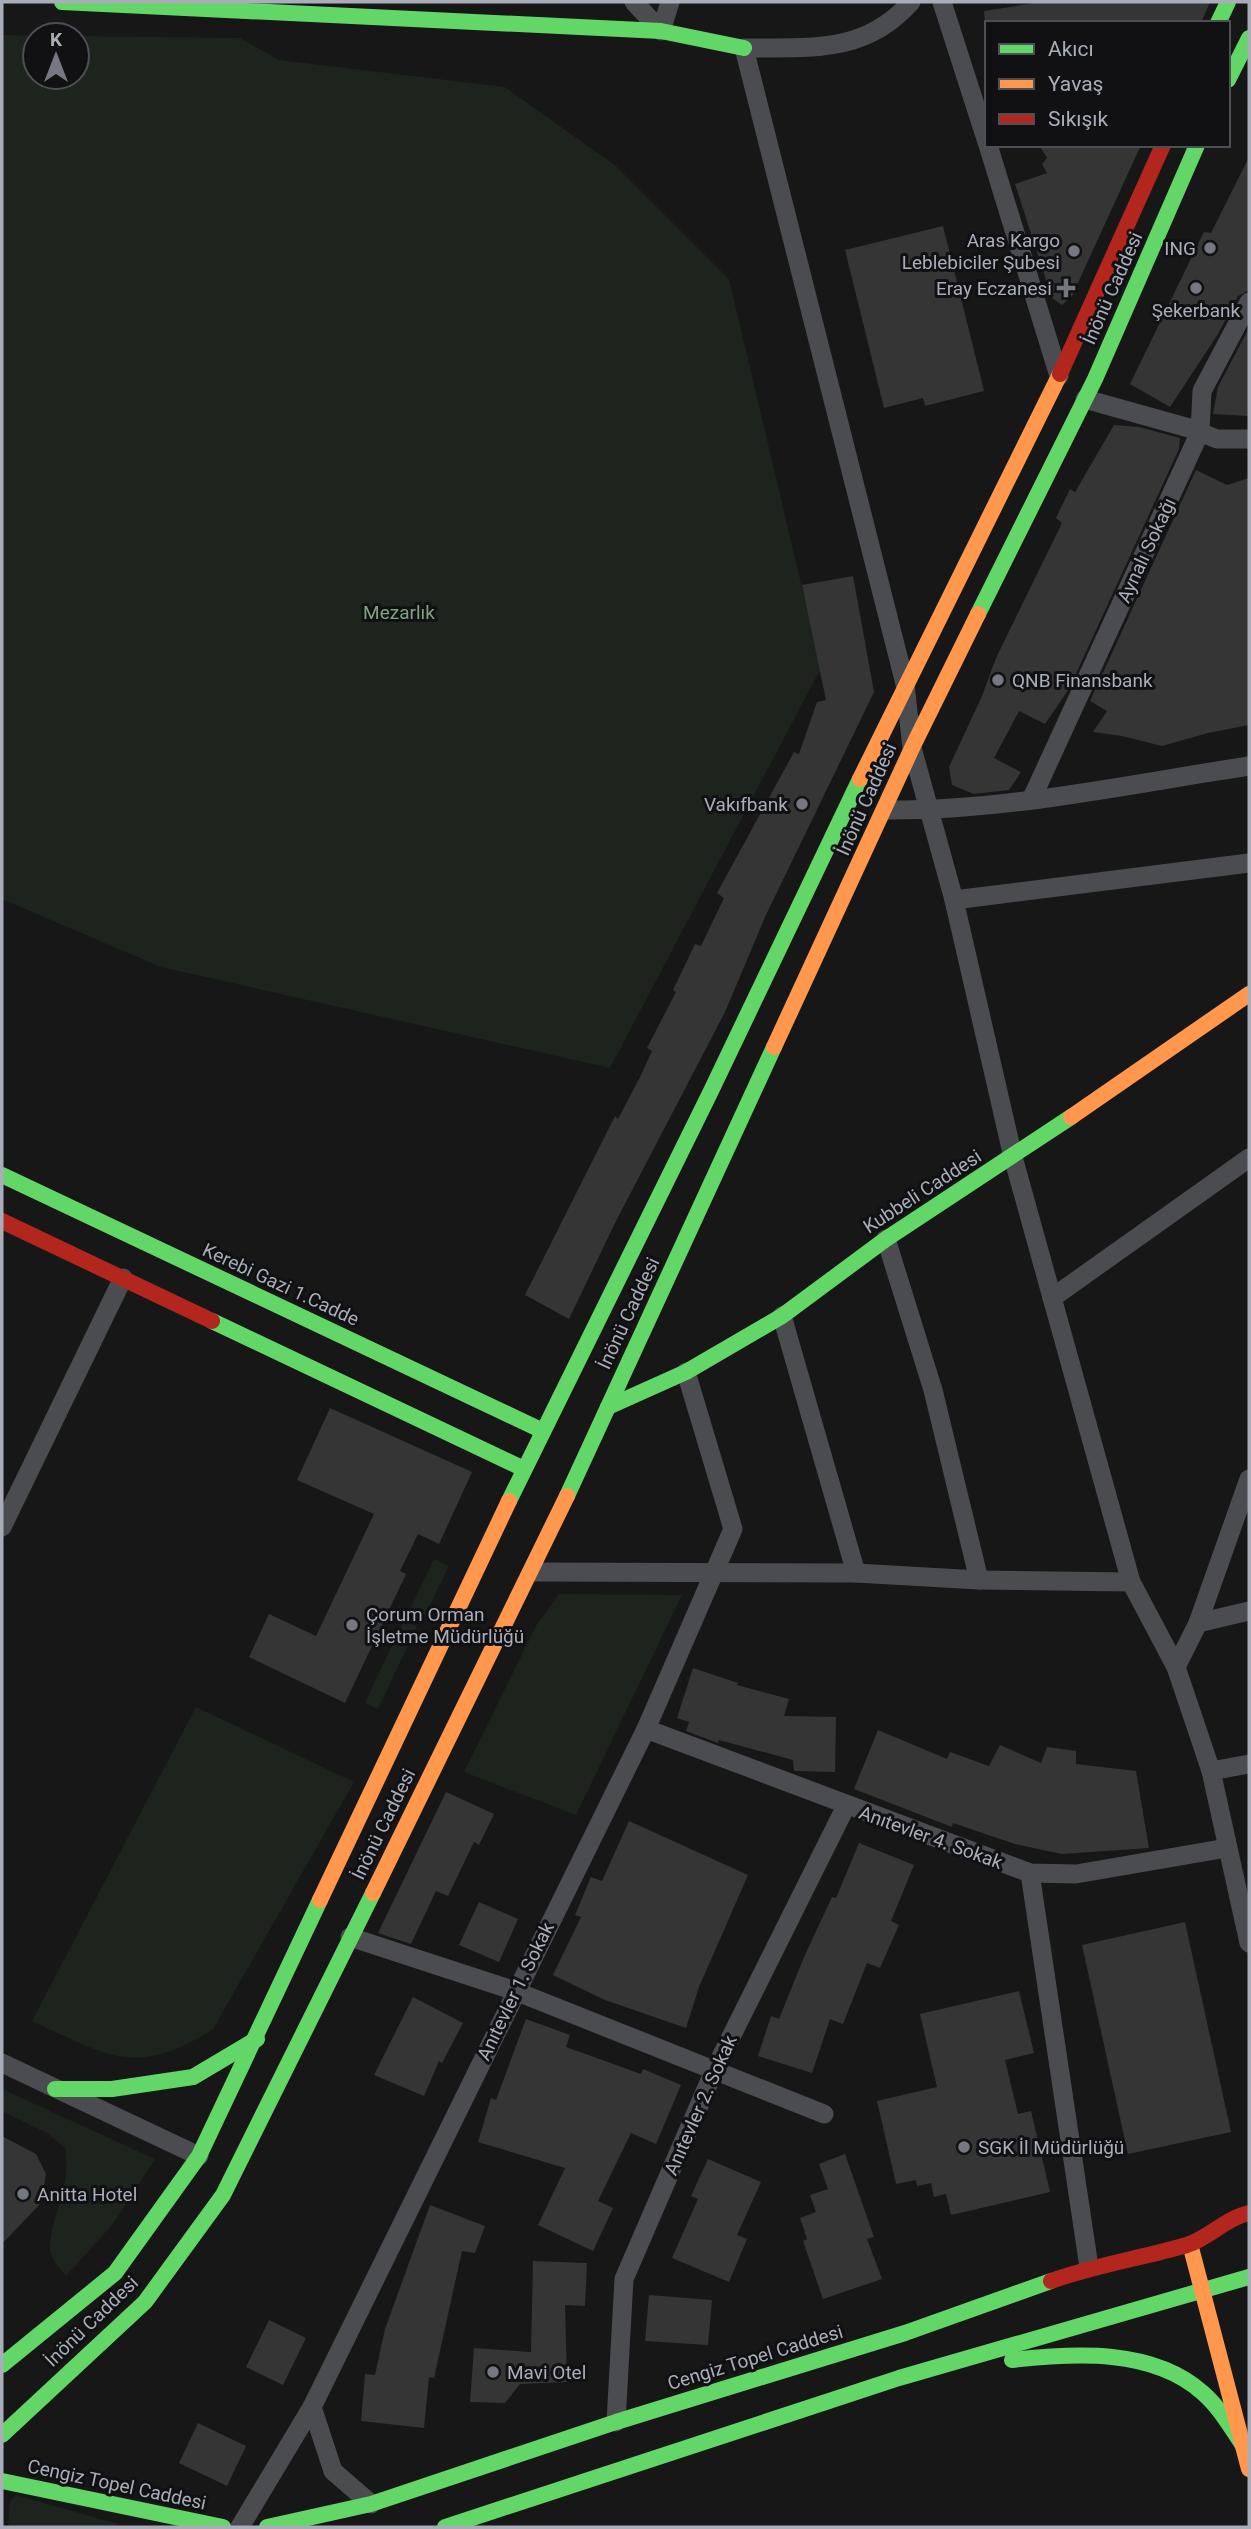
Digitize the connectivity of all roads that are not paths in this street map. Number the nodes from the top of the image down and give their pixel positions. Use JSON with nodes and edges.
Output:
{"nodes":[{"id":1,"x":62,"y":2,"type":"edge"},
{"id":2,"x":634,"y":2,"type":"edge"},
{"id":3,"x":670,"y":2,"type":"edge"},
{"id":4,"x":911,"y":2,"type":"edge"},
{"id":5,"x":942,"y":2,"type":"edge"},
{"id":6,"x":1227,"y":2,"type":"edge"},
{"id":7,"x":307,"y":7,"type":"edge"},
{"id":8,"x":1219,"y":21,"type":"edge"},
{"id":9,"x":661,"y":31,"type":"junction"},
{"id":10,"x":1249,"y":38,"type":"edge"},
{"id":11,"x":744,"y":48,"type":"junction"},
{"id":12,"x":1230,"y":76,"type":"edge"},
{"id":13,"x":985,"y":138,"type":"edge"},
{"id":14,"x":988,"y":147,"type":"edge"},
{"id":15,"x":1162,"y":147,"type":"edge"},
{"id":16,"x":1196,"y":147,"type":"edge"},
{"id":17,"x":1249,"y":302,"type":"edge"},
{"id":18,"x":1059,"y":376,"type":"junction"},
{"id":19,"x":1086,"y":399,"type":"junction"},
{"id":20,"x":1200,"y":432,"type":"junction"},
{"id":21,"x":1249,"y":439,"type":"edge"},
{"id":22,"x":905,"y":684,"type":"junction"},
{"id":23,"x":912,"y":748,"type":"junction"},
{"id":24,"x":1249,"y":766,"type":"edge"},
{"id":25,"x":1032,"y":798,"type":"junction"},
{"id":26,"x":885,"y":810,"type":"junction"},
{"id":27,"x":930,"y":810,"type":"junction"},
{"id":28,"x":1249,"y":863,"type":"edge"},
{"id":29,"x":954,"y":900,"type":"junction"},
{"id":30,"x":1249,"y":994,"type":"edge"},
{"id":31,"x":1013,"y":1157,"type":"junction"},
{"id":32,"x":1249,"y":1158,"type":"edge"},
{"id":33,"x":2,"y":1175,"type":"edge"},
{"id":34,"x":2,"y":1221,"type":"edge"},
{"id":35,"x":886,"y":1239,"type":"junction"},
{"id":36,"x":132,"y":1260,"type":"junction"},
{"id":37,"x":1052,"y":1297,"type":"junction"},
{"id":38,"x":782,"y":1316,"type":"junction"},
{"id":39,"x":686,"y":1372,"type":"junction"},
{"id":40,"x":608,"y":1407,"type":"junction"},
{"id":41,"x":543,"y":1431,"type":"junction"},
{"id":42,"x":524,"y":1469,"type":"junction"},
{"id":43,"x":1249,"y":1479,"type":"edge"},
{"id":44,"x":2,"y":1527,"type":"edge"},
{"id":45,"x":532,"y":1572,"type":"junction"},
{"id":46,"x":856,"y":1573,"type":"junction"},
{"id":47,"x":715,"y":1574,"type":"junction"},
{"id":48,"x":979,"y":1580,"type":"junction"},
{"id":49,"x":1131,"y":1581,"type":"junction"},
{"id":50,"x":1249,"y":1611,"type":"edge"},
{"id":51,"x":1198,"y":1623,"type":"junction"},
{"id":52,"x":1176,"y":1667,"type":"junction"},
{"id":53,"x":646,"y":1729,"type":"junction"},
{"id":54,"x":1249,"y":1764,"type":"edge"},
{"id":55,"x":1211,"y":1771,"type":"junction"},
{"id":56,"x":846,"y":1806,"type":"junction"},
{"id":57,"x":1227,"y":1848,"type":"junction"},
{"id":58,"x":1030,"y":1873,"type":"junction"},
{"id":59,"x":350,"y":1937,"type":"junction"},
{"id":60,"x":1249,"y":1944,"type":"edge"},
{"id":61,"x":515,"y":1991,"type":"junction"},
{"id":62,"x":257,"y":2039,"type":"junction"},
{"id":63,"x":2,"y":2063,"type":"edge"},
{"id":64,"x":714,"y":2071,"type":"junction"},
{"id":65,"x":55,"y":2089,"type":"junction"},
{"id":66,"x":824,"y":2114,"type":"dead end"},
{"id":67,"x":199,"y":2156,"type":"junction"},
{"id":68,"x":1249,"y":2213,"type":"edge"},
{"id":69,"x":1190,"y":2244,"type":"junction"},
{"id":70,"x":1089,"y":2267,"type":"junction"},
{"id":71,"x":1249,"y":2277,"type":"edge"},
{"id":72,"x":1200,"y":2290,"type":"junction"},
{"id":73,"x":2,"y":2365,"type":"edge"},
{"id":74,"x":899,"y":2378,"type":"junction"},
{"id":75,"x":312,"y":2407,"type":"junction"},
{"id":76,"x":616,"y":2422,"type":"junction"},
{"id":77,"x":2,"y":2435,"type":"edge"},
{"id":78,"x":1242,"y":2444,"type":"junction"},
{"id":79,"x":1249,"y":2469,"type":"edge"},
{"id":80,"x":2,"y":2482,"type":"edge"},
{"id":81,"x":371,"y":2504,"type":"junction"},
{"id":82,"x":223,"y":2527,"type":"edge"},
{"id":83,"x":240,"y":2527,"type":"edge"},
{"id":84,"x":267,"y":2527,"type":"edge"},
{"id":85,"x":445,"y":2527,"type":"edge"}],
"edges":[{"from":1,"to":7,"type":"street"},
{"from":2,"to":9,"type":"street"},
{"from":3,"to":9,"type":"street"},
{"from":4,"to":11,"type":"street"},
{"from":5,"to":13,"type":"street"},
{"from":6,"to":8,"type":"street"},
{"from":7,"to":9,"type":"street"},
{"from":9,"to":11,"type":"street"},
{"from":10,"to":12,"type":"street"},
{"from":11,"to":22,"type":"street"},
{"from":14,"to":18,"type":"street"},
{"from":15,"to":18,"type":"street","name":"İnönü Caddesi"},
{"from":16,"to":19,"type":"street","name":"İnönü Caddesi"},
{"from":17,"to":20,"type":"street","name":"Aynalı Sokağı"},
{"from":18,"to":22,"type":"street","name":"İnönü Caddesi"},
{"from":19,"to":20,"type":"street"},
{"from":19,"to":23,"type":"street","name":"İnönü Caddesi"},
{"from":20,"to":21,"type":"street"},
{"from":20,"to":25,"type":"street","name":"Aynalı Sokağı"},
{"from":22,"to":23,"type":"street"},
{"from":22,"to":41,"type":"street","name":"İnönü Caddesi"},
{"from":23,"to":26,"type":"street","name":"İnönü Caddesi"},
{"from":23,"to":27,"type":"street"},
{"from":24,"to":25,"type":"street"},
{"from":25,"to":27,"type":"street"},
{"from":26,"to":27,"type":"street"},
{"from":26,"to":40,"type":"street","name":"İnönü Caddesi"},
{"from":27,"to":29,"type":"street"},
{"from":28,"to":29,"type":"street"},
{"from":29,"to":31,"type":"street"},
{"from":30,"to":31,"type":"street","name":"Kubbeli Caddesi"},
{"from":31,"to":35,"type":"street","name":"Kubbeli Caddesi"},
{"from":31,"to":37,"type":"street"},
{"from":32,"to":37,"type":"street"},
{"from":33,"to":36,"type":"street","name":"Kerebi Gazi 1.Cadde"},
{"from":34,"to":36,"type":"street","name":"Kerebi Gazi 1.Cadde"},
{"from":35,"to":38,"type":"street","name":"Kubbeli Caddesi"},
{"from":35,"to":48,"type":"street"},
{"from":36,"to":41,"type":"street","name":"Kerebi Gazi 1.Cadde"},
{"from":36,"to":42,"type":"street","name":"Kerebi Gazi 1.Cadde"},
{"from":36,"to":44,"type":"street"},
{"from":37,"to":49,"type":"street"},
{"from":38,"to":39,"type":"street","name":"Kubbeli Caddesi"},
{"from":38,"to":46,"type":"street"},
{"from":39,"to":40,"type":"street","name":"Kubbeli Caddesi"},
{"from":39,"to":47,"type":"street","name":"Anıtevler 1. Sokak"},
{"from":40,"to":45,"type":"street","name":"İnönü Caddesi"},
{"from":41,"to":42,"type":"street","name":"İnönü Caddesi"},
{"from":42,"to":62,"type":"street","name":"İnönü Caddesi"},
{"from":43,"to":51,"type":"street"},
{"from":45,"to":47,"type":"street"},
{"from":45,"to":59,"type":"street","name":"İnönü Caddesi"},
{"from":46,"to":47,"type":"street"},
{"from":46,"to":48,"type":"street"},
{"from":47,"to":53,"type":"street","name":"Anıtevler 1. Sokak"},
{"from":48,"to":49,"type":"street"},
{"from":49,"to":52,"type":"street"},
{"from":50,"to":51,"type":"street"},
{"from":51,"to":52,"type":"street"},
{"from":52,"to":55,"type":"street"},
{"from":53,"to":56,"type":"street","name":"Anıtevler 4. Sokak"},
{"from":53,"to":61,"type":"street","name":"Anıtevler 1. Sokak"},
{"from":54,"to":55,"type":"street"},
{"from":55,"to":57,"type":"street"},
{"from":56,"to":58,"type":"street","name":"Anıtevler 4. Sokak"},
{"from":56,"to":64,"type":"street","name":"Anıtevler 2. Sokak"},
{"from":57,"to":58,"type":"street","name":"Anıtevler 4. Sokak"},
{"from":57,"to":60,"type":"street"},
{"from":58,"to":70,"type":"street"},
{"from":59,"to":61,"type":"street"},
{"from":59,"to":77,"type":"street","name":"İnönü Caddesi"},
{"from":61,"to":64,"type":"street"},
{"from":61,"to":75,"type":"street","name":"Anıtevler 1. Sokak"},
{"from":62,"to":65,"type":"street"},
{"from":62,"to":67,"type":"street","name":"İnönü Caddesi"},
{"from":63,"to":65,"type":"street"},
{"from":64,"to":66,"type":"street"},
{"from":64,"to":76,"type":"street","name":"Anıtevler 2. Sokak"},
{"from":65,"to":67,"type":"street"},
{"from":67,"to":73,"type":"street","name":"İnönü Caddesi"},
{"from":68,"to":69,"type":"street","name":"Cengiz Topel Caddesi"},
{"from":69,"to":70,"type":"street","name":"Cengiz Topel Caddesi"},
{"from":69,"to":72,"type":"street"},
{"from":70,"to":76,"type":"street","name":"Cengiz Topel Caddesi"},
{"from":71,"to":72,"type":"street"},
{"from":72,"to":74,"type":"street"},
{"from":72,"to":78,"type":"street"},
{"from":74,"to":78,"type":"street"},
{"from":74,"to":85,"type":"street"},
{"from":75,"to":81,"type":"street"},
{"from":75,"to":83,"type":"street","name":"Anıtevler 1. Sokak"},
{"from":76,"to":81,"type":"street","name":"Cengiz Topel Caddesi"},
{"from":78,"to":79,"type":"street"},
{"from":80,"to":82,"type":"street","name":"Cengiz Topel Caddesi"},
{"from":81,"to":84,"type":"street","name":"Cengiz Topel Caddesi"}]}
